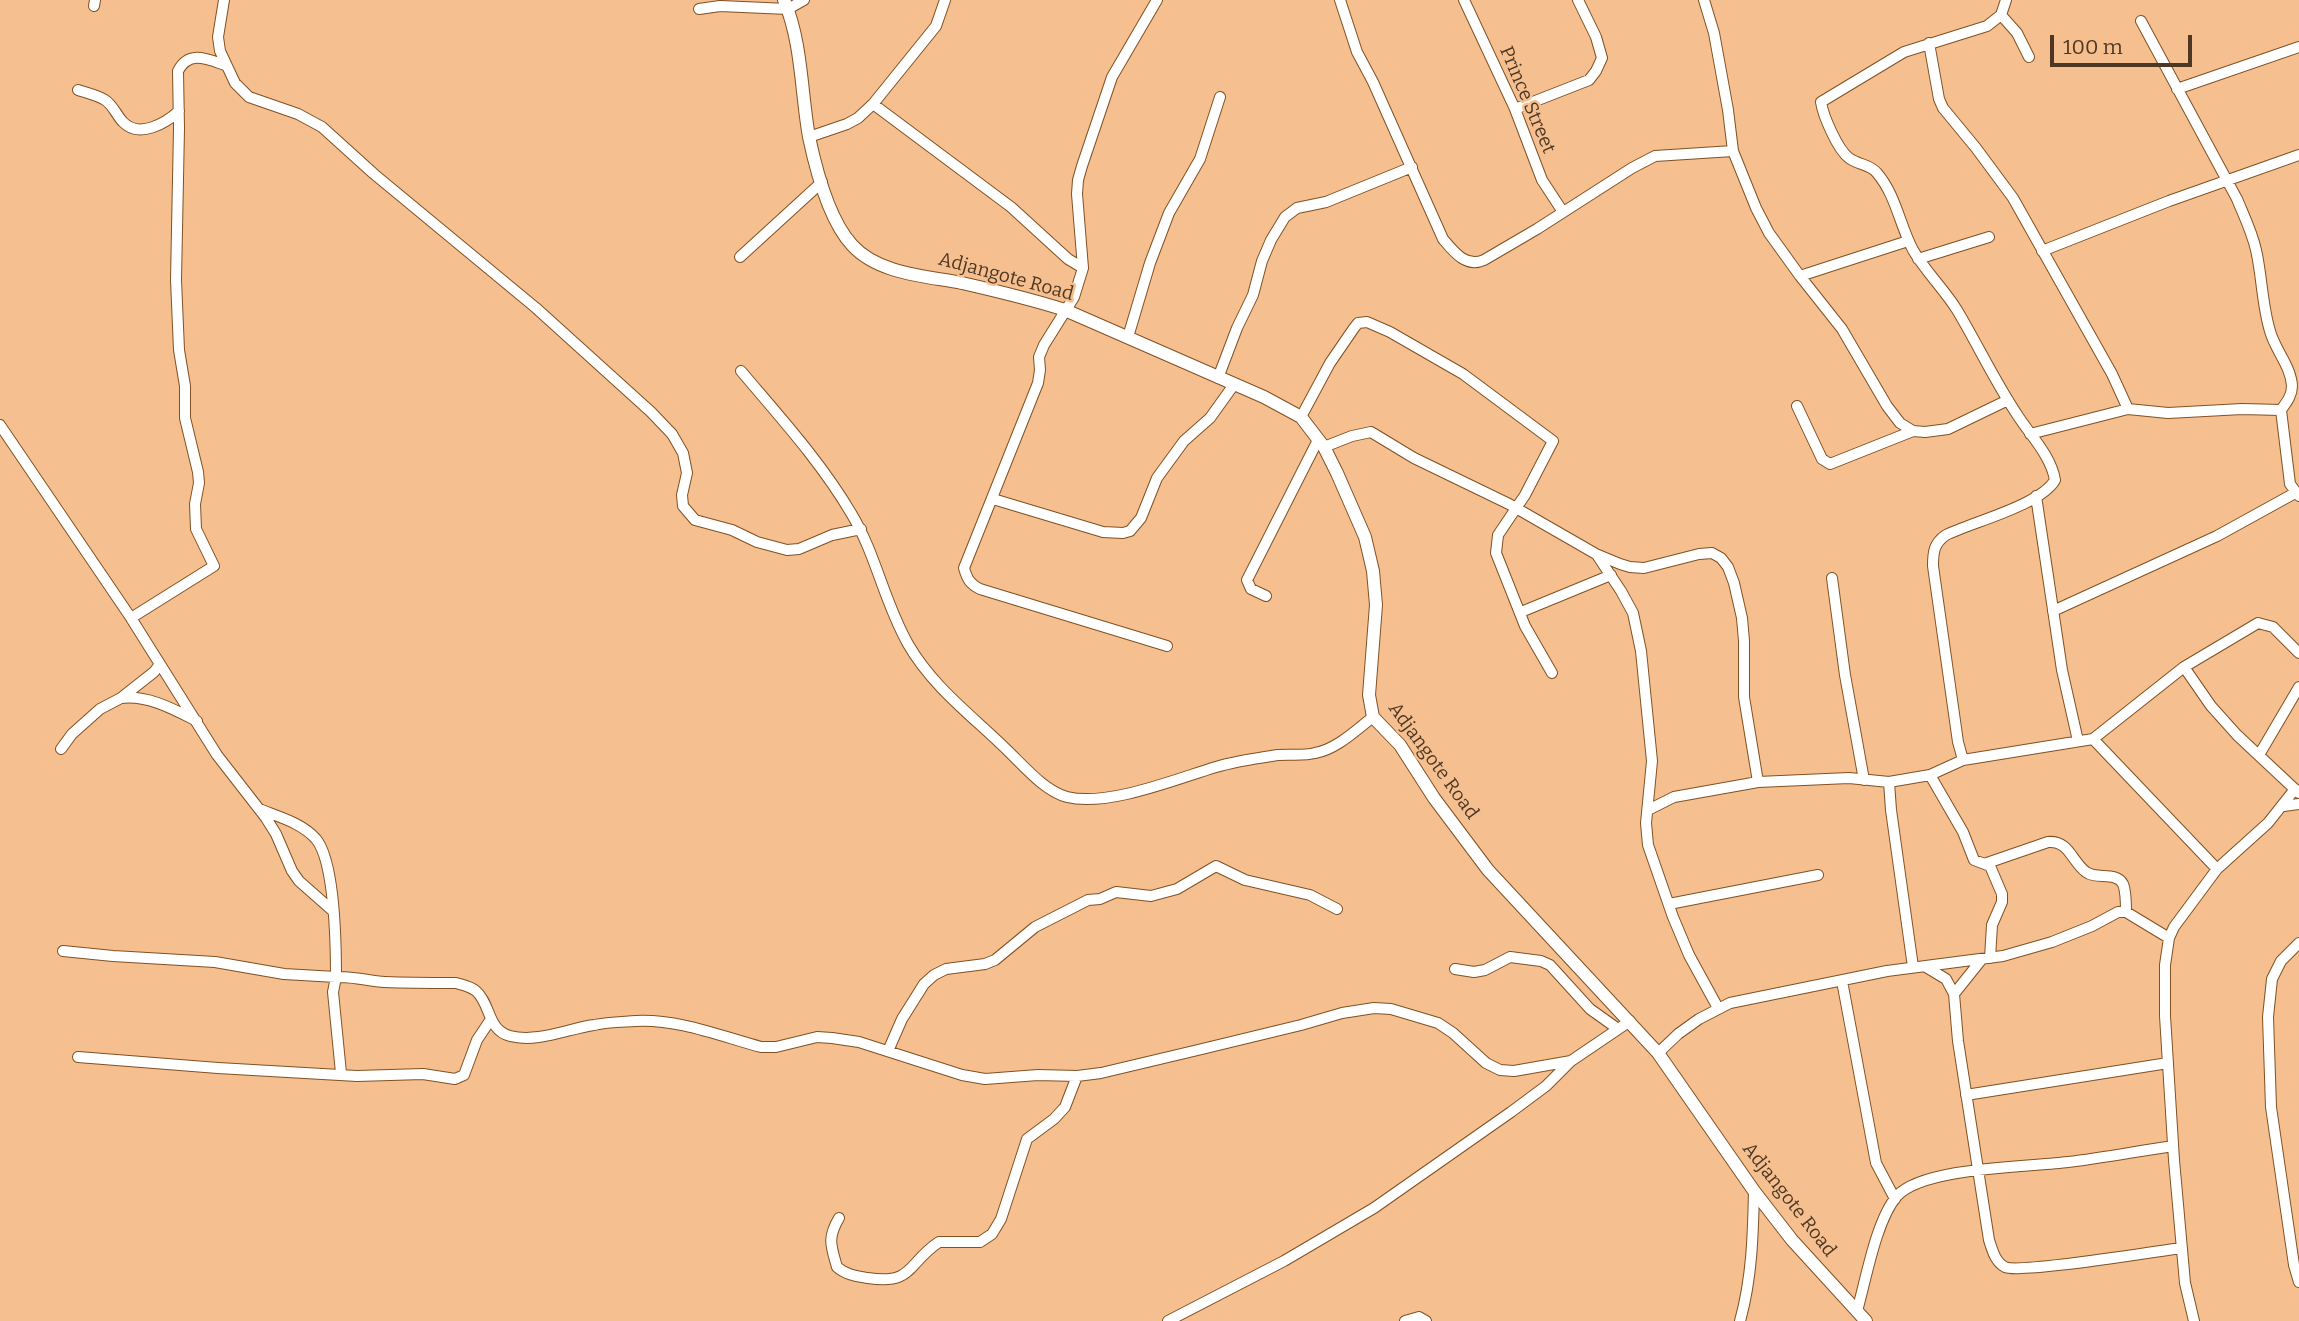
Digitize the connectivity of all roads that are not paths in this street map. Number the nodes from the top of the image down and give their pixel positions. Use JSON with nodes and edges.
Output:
{"nodes":[{"id":1,"x":225,"y":0,"type":"edge"},
{"id":2,"x":804,"y":0,"type":"edge"},
{"id":3,"x":945,"y":0,"type":"edge"},
{"id":4,"x":1157,"y":0,"type":"edge"},
{"id":5,"x":1340,"y":0,"type":"edge"},
{"id":6,"x":1464,"y":0,"type":"edge"},
{"id":7,"x":1578,"y":0,"type":"edge"},
{"id":8,"x":1704,"y":0,"type":"edge"},
{"id":9,"x":2006,"y":0,"type":"edge"},
{"id":10,"x":786,"y":5,"type":"edge"},
{"id":11,"x":699,"y":9,"type":"dead end"},
{"id":12,"x":2001,"y":15,"type":"junction"},
{"id":13,"x":2141,"y":22,"type":"dead end"},
{"id":14,"x":1929,"y":43,"type":"junction"},
{"id":15,"x":2299,"y":47,"type":"edge"},
{"id":16,"x":2029,"y":57,"type":"dead end"},
{"id":17,"x":225,"y":65,"type":"junction"},
{"id":18,"x":2178,"y":89,"type":"junction"},
{"id":19,"x":78,"y":90,"type":"dead end"},
{"id":20,"x":1220,"y":97,"type":"dead end"},
{"id":21,"x":873,"y":104,"type":"junction"},
{"id":22,"x":1515,"y":109,"type":"junction"},
{"id":23,"x":179,"y":111,"type":"junction"},
{"id":24,"x":809,"y":136,"type":"junction"},
{"id":25,"x":1733,"y":151,"type":"junction"},
{"id":26,"x":2299,"y":155,"type":"edge"},
{"id":27,"x":1412,"y":167,"type":"junction"},
{"id":28,"x":2227,"y":181,"type":"junction"},
{"id":29,"x":822,"y":182,"type":"junction"},
{"id":30,"x":1563,"y":212,"type":"junction"},
{"id":31,"x":1989,"y":237,"type":"dead end"},
{"id":32,"x":1908,"y":241,"type":"junction"},
{"id":33,"x":2042,"y":251,"type":"junction"},
{"id":34,"x":740,"y":257,"type":"dead end"},
{"id":35,"x":1918,"y":259,"type":"junction"},
{"id":36,"x":1083,"y":268,"type":"junction"},
{"id":37,"x":1800,"y":276,"type":"junction"},
{"id":38,"x":1065,"y":310,"type":"junction"},
{"id":39,"x":1128,"y":337,"type":"junction"},
{"id":40,"x":741,"y":371,"type":"dead end"},
{"id":41,"x":1218,"y":379,"type":"junction"},
{"id":42,"x":1233,"y":386,"type":"junction"},
{"id":43,"x":2008,"y":400,"type":"junction"},
{"id":44,"x":1797,"y":406,"type":"dead end"},
{"id":45,"x":2128,"y":409,"type":"junction"},
{"id":46,"x":2281,"y":410,"type":"junction"},
{"id":47,"x":1301,"y":417,"type":"junction"},
{"id":48,"x":0,"y":425,"type":"edge"},
{"id":49,"x":1913,"y":431,"type":"junction"},
{"id":50,"x":2030,"y":434,"type":"junction"},
{"id":51,"x":1321,"y":443,"type":"junction"},
{"id":52,"x":2297,"y":494,"type":"edge"},
{"id":53,"x":1525,"y":495,"type":"junction"},
{"id":54,"x":2036,"y":496,"type":"junction"},
{"id":55,"x":993,"y":499,"type":"junction"},
{"id":56,"x":1504,"y":501,"type":"junction"},
{"id":57,"x":1516,"y":508,"type":"junction"},
{"id":58,"x":861,"y":529,"type":"junction"},
{"id":59,"x":1596,"y":554,"type":"junction"},
{"id":60,"x":1630,"y":567,"type":"junction"},
{"id":61,"x":1611,"y":575,"type":"junction"},
{"id":62,"x":1832,"y":578,"type":"dead end"},
{"id":63,"x":1621,"y":591,"type":"junction"},
{"id":64,"x":1266,"y":596,"type":"dead end"},
{"id":65,"x":2053,"y":611,"type":"junction"},
{"id":66,"x":1521,"y":612,"type":"junction"},
{"id":67,"x":131,"y":618,"type":"junction"},
{"id":68,"x":1167,"y":646,"type":"dead end"},
{"id":69,"x":2299,"y":653,"type":"edge"},
{"id":70,"x":160,"y":664,"type":"junction"},
{"id":71,"x":2184,"y":667,"type":"junction"},
{"id":72,"x":1552,"y":673,"type":"dead end"},
{"id":73,"x":2299,"y":687,"type":"edge"},
{"id":74,"x":121,"y":698,"type":"junction"},
{"id":75,"x":1373,"y":717,"type":"junction"},
{"id":76,"x":197,"y":722,"type":"junction"},
{"id":77,"x":2093,"y":739,"type":"junction"},
{"id":78,"x":2078,"y":741,"type":"junction"},
{"id":79,"x":61,"y":749,"type":"dead end"},
{"id":80,"x":2259,"y":755,"type":"junction"},
{"id":81,"x":1963,"y":760,"type":"junction"},
{"id":82,"x":1930,"y":775,"type":"junction"},
{"id":83,"x":1864,"y":780,"type":"junction"},
{"id":84,"x":1758,"y":782,"type":"junction"},
{"id":85,"x":1889,"y":782,"type":"junction"},
{"id":86,"x":2297,"y":791,"type":"edge"},
{"id":87,"x":2299,"y":804,"type":"edge"},
{"id":88,"x":2284,"y":806,"type":"junction"},
{"id":89,"x":259,"y":809,"type":"junction"},
{"id":90,"x":1648,"y":810,"type":"junction"},
{"id":91,"x":1987,"y":863,"type":"junction"},
{"id":92,"x":2217,"y":869,"type":"junction"},
{"id":93,"x":1818,"y":875,"type":"dead end"},
{"id":94,"x":1669,"y":904,"type":"junction"},
{"id":95,"x":1336,"y":909,"type":"dead end"},
{"id":96,"x":333,"y":911,"type":"junction"},
{"id":97,"x":2126,"y":912,"type":"junction"},
{"id":98,"x":2169,"y":938,"type":"junction"},
{"id":99,"x":2299,"y":943,"type":"edge"},
{"id":100,"x":63,"y":951,"type":"dead end"},
{"id":101,"x":1986,"y":958,"type":"junction"},
{"id":102,"x":1918,"y":966,"type":"junction"},
{"id":103,"x":1455,"y":969,"type":"dead end"},
{"id":104,"x":336,"y":977,"type":"junction"},
{"id":105,"x":1842,"y":981,"type":"junction"},
{"id":106,"x":1954,"y":994,"type":"junction"},
{"id":107,"x":1718,"y":1008,"type":"junction"},
{"id":108,"x":491,"y":1019,"type":"junction"},
{"id":109,"x":1630,"y":1021,"type":"junction"},
{"id":110,"x":1619,"y":1029,"type":"junction"},
{"id":111,"x":888,"y":1051,"type":"junction"},
{"id":112,"x":1658,"y":1053,"type":"junction"},
{"id":113,"x":78,"y":1057,"type":"dead end"},
{"id":114,"x":1571,"y":1061,"type":"junction"},
{"id":115,"x":2168,"y":1063,"type":"junction"},
{"id":116,"x":341,"y":1073,"type":"junction"},
{"id":117,"x":1076,"y":1076,"type":"junction"},
{"id":118,"x":1966,"y":1095,"type":"junction"},
{"id":119,"x":2173,"y":1146,"type":"junction"},
{"id":120,"x":1978,"y":1170,"type":"junction"},
{"id":121,"x":1754,"y":1191,"type":"junction"},
{"id":122,"x":1895,"y":1199,"type":"junction"},
{"id":123,"x":839,"y":1218,"type":"dead end"},
{"id":124,"x":2182,"y":1248,"type":"junction"},
{"id":125,"x":2299,"y":1282,"type":"edge"},
{"id":126,"x":1861,"y":1316,"type":"edge"},
{"id":127,"x":1168,"y":1321,"type":"edge"},
{"id":128,"x":1405,"y":1321,"type":"edge"},
{"id":129,"x":1426,"y":1321,"type":"edge"},
{"id":130,"x":1740,"y":1321,"type":"edge"},
{"id":131,"x":2194,"y":1321,"type":"edge"}],
"edges":[{"from":1,"to":17,"type":"street"},
{"from":2,"to":10,"type":"street"},
{"from":3,"to":21,"type":"street"},
{"from":4,"to":36,"type":"street"},
{"from":5,"to":27,"type":"street"},
{"from":6,"to":22,"type":"street","name":"Prince Street"},
{"from":7,"to":22,"type":"street"},
{"from":8,"to":25,"type":"street"},
{"from":9,"to":12,"type":"street"},
{"from":10,"to":11,"type":"street"},
{"from":10,"to":24,"type":"street","name":"Adjangote Road"},
{"from":12,"to":14,"type":"street"},
{"from":12,"to":16,"type":"street"},
{"from":13,"to":18,"type":"street"},
{"from":14,"to":32,"type":"street"},
{"from":14,"to":33,"type":"street"},
{"from":15,"to":18,"type":"street"},
{"from":17,"to":23,"type":"street"},
{"from":17,"to":58,"type":"street"},
{"from":18,"to":28,"type":"street"},
{"from":19,"to":23,"type":"street"},
{"from":20,"to":39,"type":"street"},
{"from":21,"to":24,"type":"street"},
{"from":21,"to":36,"type":"street"},
{"from":22,"to":30,"type":"street","name":"Prince Street"},
{"from":23,"to":67,"type":"street"},
{"from":24,"to":29,"type":"street","name":"Adjangote Road"},
{"from":25,"to":30,"type":"street"},
{"from":25,"to":37,"type":"street"},
{"from":26,"to":28,"type":"street"},
{"from":27,"to":30,"type":"street"},
{"from":27,"to":41,"type":"street"},
{"from":28,"to":33,"type":"street"},
{"from":28,"to":46,"type":"street"},
{"from":29,"to":34,"type":"street"},
{"from":29,"to":38,"type":"street","name":"Adjangote Road"},
{"from":31,"to":35,"type":"street"},
{"from":32,"to":35,"type":"street"},
{"from":32,"to":37,"type":"street"},
{"from":33,"to":45,"type":"street"},
{"from":35,"to":43,"type":"street"},
{"from":36,"to":38,"type":"street"},
{"from":37,"to":49,"type":"street"},
{"from":38,"to":39,"type":"street","name":"Adjangote Road"},
{"from":38,"to":55,"type":"street"},
{"from":39,"to":41,"type":"street","name":"Adjangote Road"},
{"from":40,"to":58,"type":"street"},
{"from":41,"to":42,"type":"street","name":"Adjangote Road"},
{"from":42,"to":47,"type":"street","name":"Adjangote Road"},
{"from":42,"to":55,"type":"street"},
{"from":43,"to":49,"type":"street"},
{"from":43,"to":50,"type":"street"},
{"from":44,"to":49,"type":"street"},
{"from":45,"to":46,"type":"street"},
{"from":45,"to":50,"type":"street"},
{"from":46,"to":52,"type":"street"},
{"from":47,"to":51,"type":"street","name":"Adjangote Road"},
{"from":47,"to":53,"type":"street"},
{"from":48,"to":67,"type":"street"},
{"from":50,"to":54,"type":"street"},
{"from":51,"to":56,"type":"street"},
{"from":51,"to":64,"type":"street"},
{"from":51,"to":75,"type":"street","name":"Adjangote Road"},
{"from":52,"to":65,"type":"street"},
{"from":53,"to":56,"type":"street"},
{"from":53,"to":57,"type":"street"},
{"from":54,"to":65,"type":"street"},
{"from":54,"to":81,"type":"street"},
{"from":55,"to":68,"type":"street"},
{"from":56,"to":57,"type":"street"},
{"from":57,"to":59,"type":"street"},
{"from":57,"to":66,"type":"street"},
{"from":58,"to":75,"type":"street"},
{"from":59,"to":60,"type":"street"},
{"from":59,"to":61,"type":"street"},
{"from":60,"to":63,"type":"street"},
{"from":60,"to":84,"type":"street"},
{"from":61,"to":63,"type":"street"},
{"from":61,"to":66,"type":"street"},
{"from":62,"to":83,"type":"street"},
{"from":63,"to":90,"type":"street"},
{"from":65,"to":78,"type":"street"},
{"from":66,"to":72,"type":"street"},
{"from":67,"to":70,"type":"street"},
{"from":69,"to":71,"type":"street"},
{"from":70,"to":74,"type":"street"},
{"from":70,"to":76,"type":"street"},
{"from":71,"to":77,"type":"street"},
{"from":71,"to":80,"type":"street"},
{"from":73,"to":80,"type":"street"},
{"from":74,"to":76,"type":"street"},
{"from":74,"to":79,"type":"street"},
{"from":75,"to":109,"type":"street","name":"Adjangote Road"},
{"from":76,"to":89,"type":"street"},
{"from":77,"to":78,"type":"street"},
{"from":77,"to":92,"type":"street"},
{"from":78,"to":81,"type":"street"},
{"from":80,"to":86,"type":"street"},
{"from":81,"to":82,"type":"street"},
{"from":82,"to":85,"type":"street"},
{"from":82,"to":91,"type":"street"},
{"from":83,"to":84,"type":"street"},
{"from":83,"to":85,"type":"street"},
{"from":84,"to":90,"type":"street"},
{"from":85,"to":102,"type":"street"},
{"from":86,"to":88,"type":"street"},
{"from":87,"to":88,"type":"street"},
{"from":88,"to":92,"type":"street"},
{"from":89,"to":96,"type":"street"},
{"from":89,"to":96,"type":"street"},
{"from":90,"to":94,"type":"street"},
{"from":91,"to":97,"type":"street"},
{"from":91,"to":101,"type":"street"},
{"from":92,"to":98,"type":"street"},
{"from":93,"to":94,"type":"street"},
{"from":94,"to":107,"type":"street"},
{"from":95,"to":111,"type":"street"},
{"from":96,"to":104,"type":"street"},
{"from":97,"to":98,"type":"street"},
{"from":97,"to":101,"type":"street"},
{"from":98,"to":115,"type":"street"},
{"from":99,"to":125,"type":"street"},
{"from":100,"to":104,"type":"street"},
{"from":101,"to":102,"type":"street"},
{"from":101,"to":106,"type":"street"},
{"from":102,"to":105,"type":"street"},
{"from":102,"to":106,"type":"street"},
{"from":103,"to":110,"type":"street"},
{"from":104,"to":108,"type":"street"},
{"from":104,"to":116,"type":"street"},
{"from":105,"to":107,"type":"street"},
{"from":105,"to":122,"type":"street"},
{"from":106,"to":118,"type":"street"},
{"from":107,"to":112,"type":"street"},
{"from":108,"to":111,"type":"street"},
{"from":108,"to":116,"type":"street"},
{"from":109,"to":110,"type":"street"},
{"from":109,"to":112,"type":"street","name":"Adjangote Road"},
{"from":110,"to":114,"type":"street"},
{"from":111,"to":117,"type":"street"},
{"from":112,"to":121,"type":"street","name":"Adjangote Road"},
{"from":113,"to":116,"type":"street"},
{"from":114,"to":117,"type":"street"},
{"from":114,"to":127,"type":"street"},
{"from":115,"to":118,"type":"street"},
{"from":115,"to":119,"type":"street"},
{"from":117,"to":123,"type":"street"},
{"from":118,"to":120,"type":"street"},
{"from":119,"to":120,"type":"street"},
{"from":119,"to":124,"type":"street"},
{"from":120,"to":122,"type":"street"},
{"from":120,"to":124,"type":"street"},
{"from":121,"to":126,"type":"street","name":"Adjangote Road"},
{"from":121,"to":130,"type":"street"},
{"from":122,"to":126,"type":"street"},
{"from":124,"to":131,"type":"street"},
{"from":128,"to":129,"type":"street"}]}
